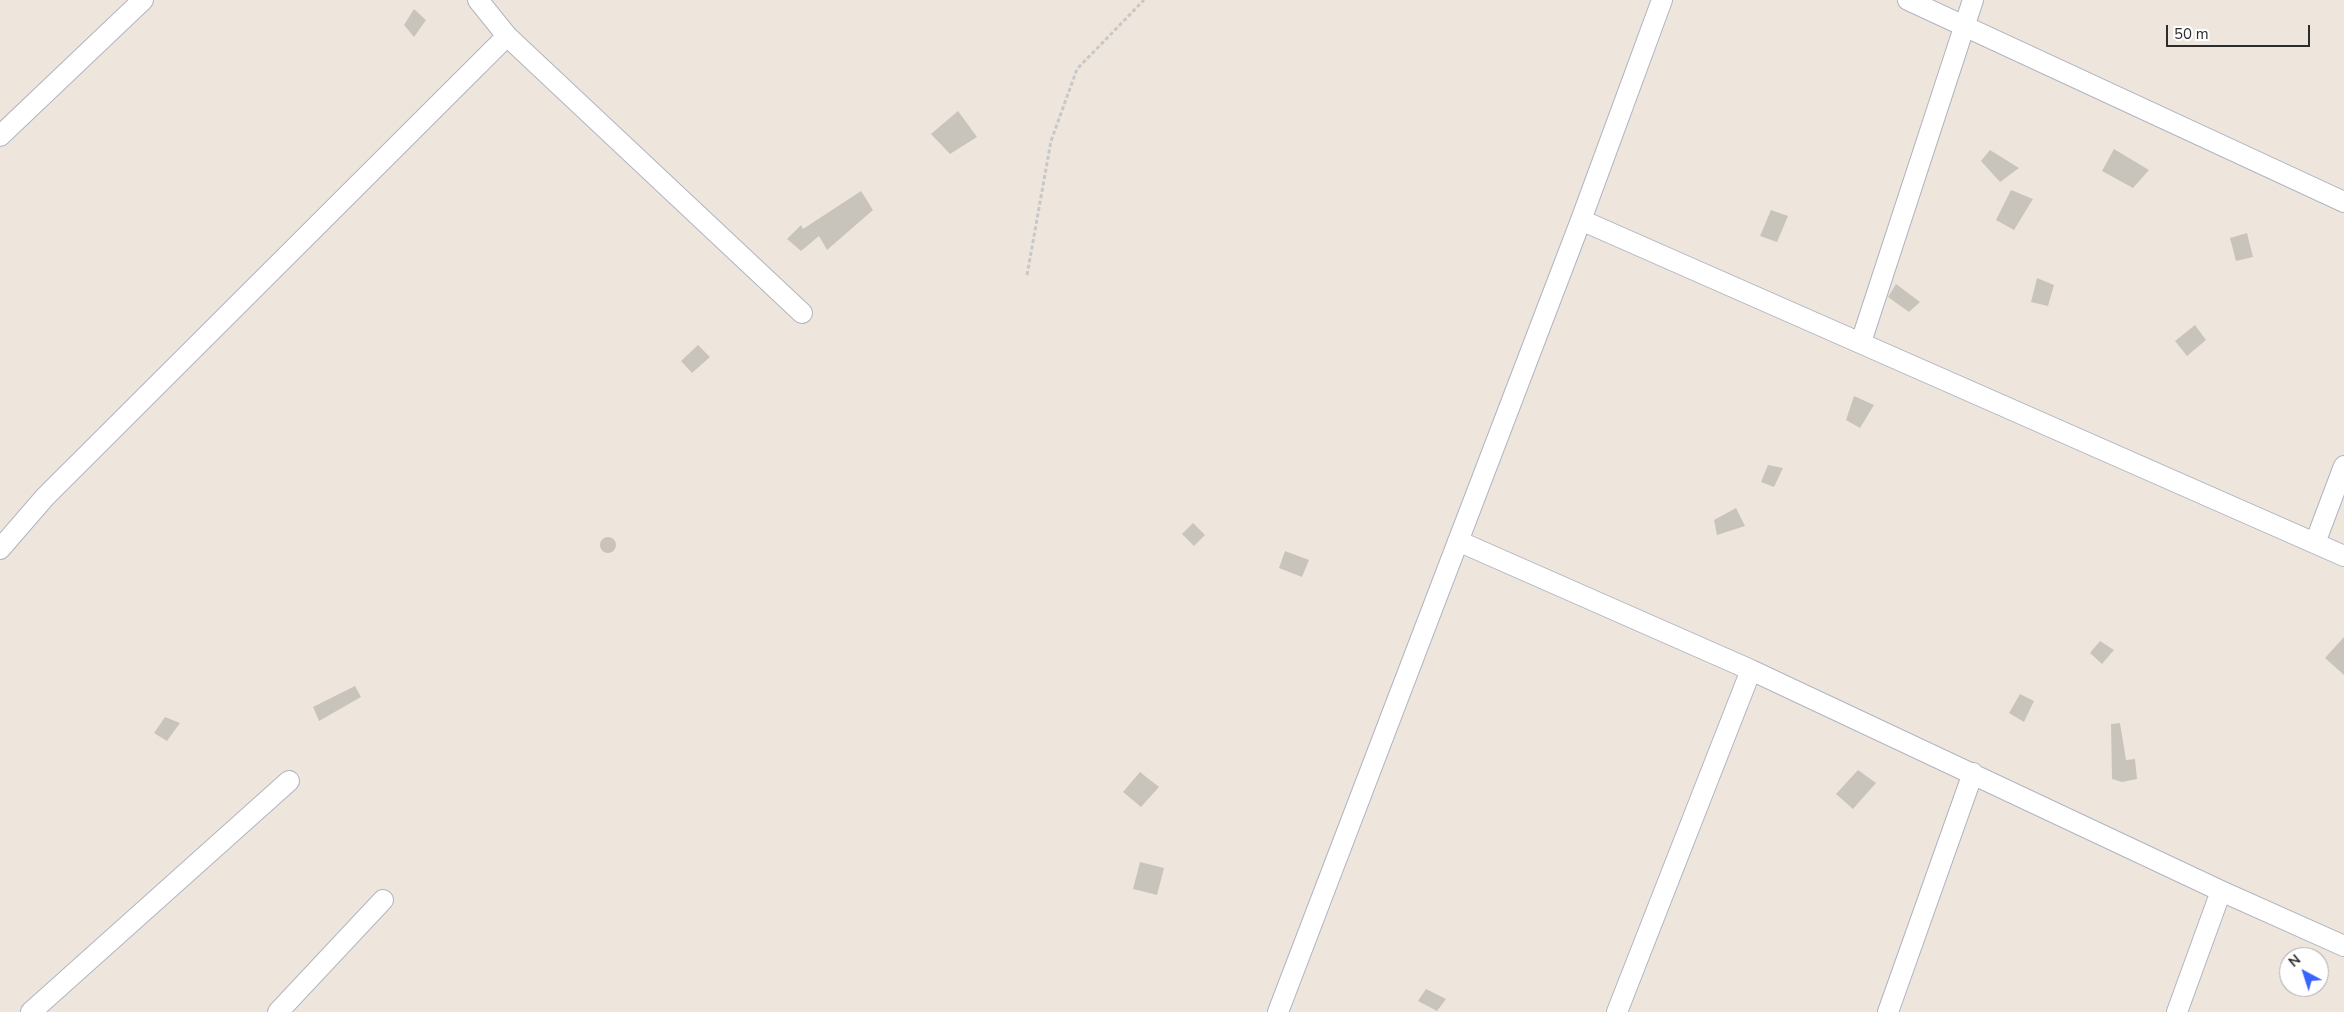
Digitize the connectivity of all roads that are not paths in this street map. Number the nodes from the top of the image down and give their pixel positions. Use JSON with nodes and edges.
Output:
{"nodes":[{"id":1,"x":143,"y":0,"type":"edge"},
{"id":2,"x":478,"y":0,"type":"edge"},
{"id":3,"x":1662,"y":0,"type":"edge"},
{"id":4,"x":1908,"y":0,"type":"edge"},
{"id":5,"x":1973,"y":0,"type":"edge"},
{"id":6,"x":1964,"y":26,"type":"junction"},
{"id":7,"x":507,"y":36,"type":"junction"},
{"id":8,"x":0,"y":136,"type":"edge"},
{"id":9,"x":2344,"y":202,"type":"edge"},
{"id":10,"x":1581,"y":220,"type":"junction"},
{"id":11,"x":802,"y":313,"type":"dead end"},
{"id":12,"x":1861,"y":342,"type":"junction"},
{"id":13,"x":2344,"y":466,"type":"edge"},
{"id":14,"x":1458,"y":542,"type":"junction"},
{"id":15,"x":2316,"y":543,"type":"junction"},
{"id":16,"x":0,"y":549,"type":"edge"},
{"id":17,"x":2344,"y":556,"type":"edge"},
{"id":18,"x":1751,"y":670,"type":"junction"},
{"id":19,"x":1973,"y":774,"type":"junction"},
{"id":20,"x":289,"y":781,"type":"dead end"},
{"id":21,"x":2221,"y":891,"type":"junction"},
{"id":22,"x":383,"y":900,"type":"dead end"},
{"id":23,"x":2344,"y":946,"type":"edge"},
{"id":24,"x":31,"y":1012,"type":"edge"},
{"id":25,"x":278,"y":1012,"type":"edge"},
{"id":26,"x":1278,"y":1012,"type":"edge"},
{"id":27,"x":1617,"y":1012,"type":"edge"},
{"id":28,"x":1888,"y":1012,"type":"edge"},
{"id":29,"x":2177,"y":1012,"type":"edge"}],
"edges":[{"from":1,"to":8,"type":"street"},
{"from":2,"to":7,"type":"street"},
{"from":3,"to":10,"type":"street"},
{"from":4,"to":6,"type":"street"},
{"from":5,"to":6,"type":"street"},
{"from":6,"to":9,"type":"street"},
{"from":6,"to":12,"type":"street"},
{"from":7,"to":11,"type":"street"},
{"from":7,"to":16,"type":"street"},
{"from":10,"to":12,"type":"street"},
{"from":10,"to":14,"type":"street"},
{"from":12,"to":15,"type":"street"},
{"from":13,"to":15,"type":"street"},
{"from":14,"to":18,"type":"street"},
{"from":14,"to":26,"type":"street"},
{"from":15,"to":17,"type":"street"},
{"from":18,"to":19,"type":"street"},
{"from":18,"to":27,"type":"street"},
{"from":19,"to":21,"type":"street"},
{"from":19,"to":28,"type":"street"},
{"from":20,"to":24,"type":"street"},
{"from":21,"to":23,"type":"street"},
{"from":21,"to":29,"type":"street"},
{"from":22,"to":25,"type":"street"}]}
